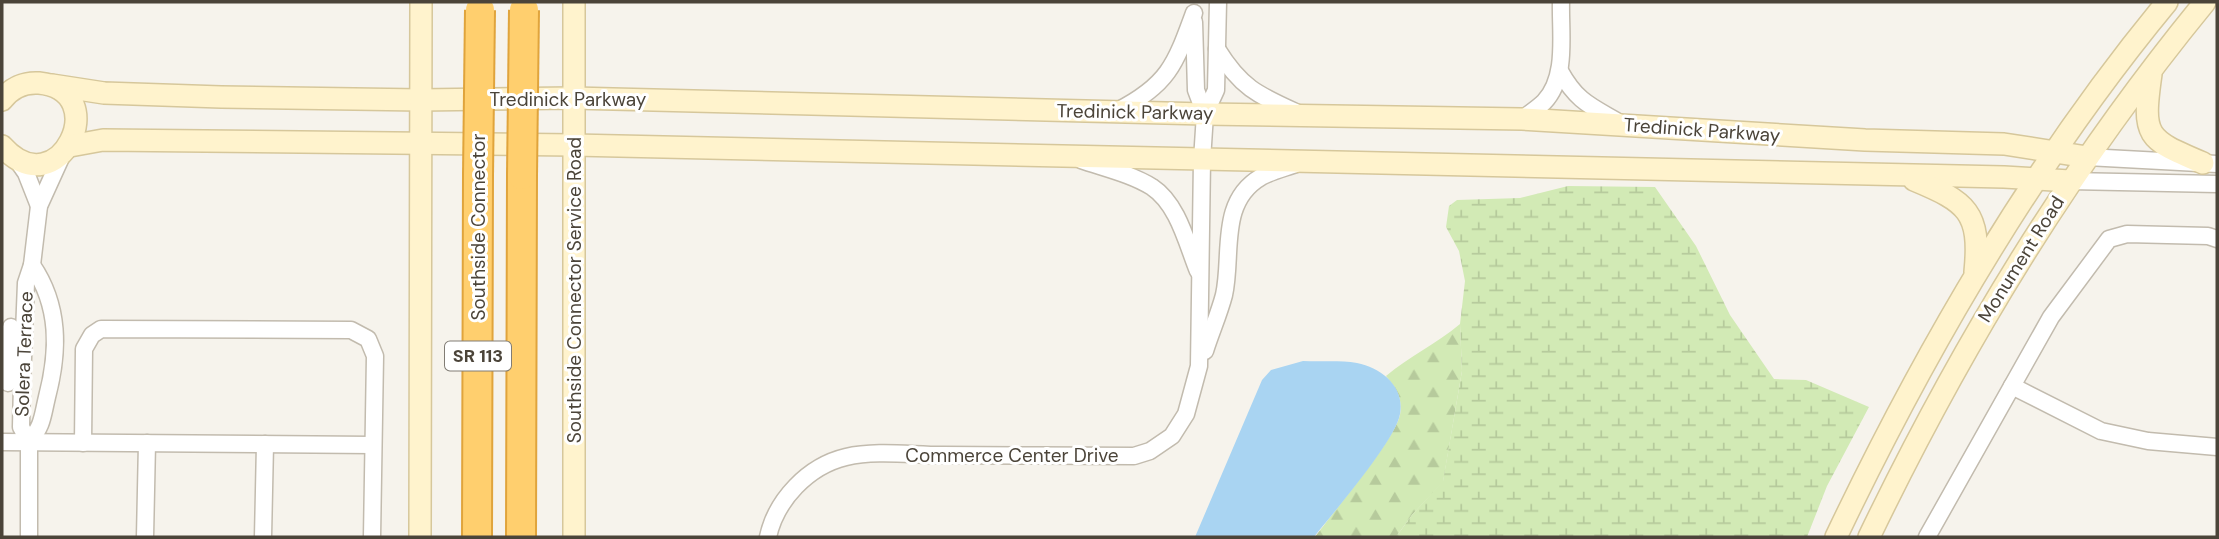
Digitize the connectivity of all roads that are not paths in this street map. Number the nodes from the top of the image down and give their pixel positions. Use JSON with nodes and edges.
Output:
{"nodes":[{"id":1,"x":421,"y":2,"type":"edge"},
{"id":2,"x":574,"y":2,"type":"edge"},
{"id":3,"x":1218,"y":2,"type":"edge"},
{"id":4,"x":1560,"y":2,"type":"edge"},
{"id":5,"x":2167,"y":2,"type":"edge"},
{"id":6,"x":2206,"y":2,"type":"edge"},
{"id":7,"x":480,"y":6,"type":"edge"},
{"id":8,"x":524,"y":6,"type":"edge"},
{"id":9,"x":1194,"y":7,"type":"edge"},
{"id":10,"x":2151,"y":12,"type":"edge"},
{"id":11,"x":1217,"y":49,"type":"junction"},
{"id":12,"x":2151,"y":70,"type":"junction"},
{"id":13,"x":1560,"y":72,"type":"junction"},
{"id":14,"x":52,"y":85,"type":"junction"},
{"id":15,"x":573,"y":98,"type":"junction"},
{"id":16,"x":2,"y":100,"type":"edge"},
{"id":17,"x":421,"y":100,"type":"junction"},
{"id":18,"x":1116,"y":112,"type":"junction"},
{"id":19,"x":1205,"y":114,"type":"junction"},
{"id":20,"x":1304,"y":116,"type":"junction"},
{"id":21,"x":1522,"y":119,"type":"junction"},
{"id":22,"x":1621,"y":124,"type":"junction"},
{"id":23,"x":421,"y":143,"type":"junction"},
{"id":24,"x":574,"y":145,"type":"junction"},
{"id":25,"x":67,"y":148,"type":"junction"},
{"id":26,"x":2055,"y":152,"type":"junction"},
{"id":27,"x":10,"y":153,"type":"edge"},
{"id":28,"x":1072,"y":156,"type":"junction"},
{"id":29,"x":2087,"y":157,"type":"junction"},
{"id":30,"x":1202,"y":160,"type":"junction"},
{"id":31,"x":1302,"y":162,"type":"junction"},
{"id":32,"x":2210,"y":164,"type":"edge"},
{"id":33,"x":1903,"y":176,"type":"junction"},
{"id":34,"x":2038,"y":179,"type":"junction"},
{"id":35,"x":2070,"y":181,"type":"junction"},
{"id":36,"x":2217,"y":184,"type":"edge"},
{"id":37,"x":39,"y":206,"type":"junction"},
{"id":38,"x":2217,"y":239,"type":"edge"},
{"id":39,"x":32,"y":265,"type":"junction"},
{"id":40,"x":1975,"y":276,"type":"junction"},
{"id":41,"x":1201,"y":277,"type":"junction"},
{"id":42,"x":12,"y":327,"type":"edge"},
{"id":43,"x":54,"y":328,"type":"junction"},
{"id":44,"x":1199,"y":366,"type":"junction"},
{"id":45,"x":11,"y":383,"type":"edge"},
{"id":46,"x":50,"y":384,"type":"junction"},
{"id":47,"x":2012,"y":386,"type":"junction"},
{"id":48,"x":2,"y":442,"type":"edge"},
{"id":49,"x":29,"y":442,"type":"junction"},
{"id":50,"x":83,"y":443,"type":"junction"},
{"id":51,"x":147,"y":443,"type":"junction"},
{"id":52,"x":265,"y":444,"type":"junction"},
{"id":53,"x":373,"y":445,"type":"junction"},
{"id":54,"x":2217,"y":447,"type":"edge"},
{"id":55,"x":29,"y":537,"type":"edge"},
{"id":56,"x":145,"y":537,"type":"edge"},
{"id":57,"x":263,"y":537,"type":"edge"},
{"id":58,"x":372,"y":537,"type":"edge"},
{"id":59,"x":420,"y":537,"type":"edge"},
{"id":60,"x":477,"y":537,"type":"edge"},
{"id":61,"x":521,"y":537,"type":"edge"},
{"id":62,"x":574,"y":537,"type":"edge"},
{"id":63,"x":768,"y":537,"type":"edge"},
{"id":64,"x":1836,"y":537,"type":"edge"},
{"id":65,"x":1869,"y":537,"type":"edge"},
{"id":66,"x":1927,"y":537,"type":"edge"}],
"edges":[{"from":1,"to":17,"type":"street"},
{"from":2,"to":15,"type":"street","name":"Southside Connector Service Road"},
{"from":3,"to":11,"type":"street","name":"Commerce Center Drive"},
{"from":4,"to":13,"type":"street"},
{"from":5,"to":10,"type":"street","name":"Monument Road"},
{"from":6,"to":12,"type":"street","name":"Monument Road"},
{"from":7,"to":60,"type":"highway","name":"Southside Connector","number":"SR 113","bridge":true},
{"from":8,"to":61,"type":"highway","number":"SR 113","bridge":true},
{"from":9,"to":18,"type":"street"},
{"from":9,"to":19,"type":"street","name":"Commerce Center Drive"},
{"from":10,"to":26,"type":"street","name":"Monument Road"},
{"from":11,"to":19,"type":"street","name":"Commerce Center Drive"},
{"from":11,"to":20,"type":"street"},
{"from":12,"to":29,"type":"street","name":"Monument Road"},
{"from":12,"to":32,"type":"street"},
{"from":13,"to":21,"type":"street"},
{"from":13,"to":22,"type":"street"},
{"from":14,"to":16,"type":"street","name":"Tredinick Parkway"},
{"from":14,"to":17,"type":"street","name":"Tredinick Parkway"},
{"from":14,"to":25,"type":"street"},
{"from":15,"to":17,"type":"street","name":"Tredinick Parkway"},
{"from":15,"to":18,"type":"street","name":"Tredinick Parkway"},
{"from":15,"to":24,"type":"street","name":"Southside Connector Service Road"},
{"from":17,"to":23,"type":"street"},
{"from":18,"to":19,"type":"street","name":"Tredinick Parkway"},
{"from":19,"to":20,"type":"street","name":"Tredinick Parkway"},
{"from":19,"to":30,"type":"street","name":"Commerce Center Drive"},
{"from":20,"to":21,"type":"street","name":"Tredinick Parkway"},
{"from":21,"to":22,"type":"street","name":"Tredinick Parkway"},
{"from":22,"to":26,"type":"street","name":"Tredinick Parkway"},
{"from":23,"to":24,"type":"street","name":"Tredinick Parkway"},
{"from":23,"to":25,"type":"street","name":"Tredinick Parkway"},
{"from":23,"to":59,"type":"street"},
{"from":24,"to":28,"type":"street","name":"Tredinick Parkway"},
{"from":24,"to":62,"type":"street","name":"Southside Connector Service Road"},
{"from":25,"to":27,"type":"street","name":"Tredinick Parkway"},
{"from":25,"to":37,"type":"street","name":"Solera Terrace"},
{"from":26,"to":29,"type":"street","name":"Tredinick Parkway"},
{"from":26,"to":34,"type":"street","name":"Monument Road"},
{"from":27,"to":37,"type":"street","name":"Solera Terrace"},
{"from":28,"to":30,"type":"street","name":"Tredinick Parkway"},
{"from":28,"to":41,"type":"street"},
{"from":29,"to":32,"type":"street","name":"Tredinick Parkway"},
{"from":29,"to":35,"type":"street","name":"Monument Road"},
{"from":30,"to":31,"type":"street","name":"Tredinick Parkway"},
{"from":30,"to":41,"type":"street","name":"Commerce Center Drive"},
{"from":31,"to":33,"type":"street","name":"Tredinick Parkway"},
{"from":31,"to":44,"type":"street"},
{"from":33,"to":34,"type":"street","name":"Tredinick Parkway"},
{"from":33,"to":40,"type":"street"},
{"from":34,"to":35,"type":"street","name":"Tredinick Parkway"},
{"from":34,"to":40,"type":"street","name":"Monument Road"},
{"from":35,"to":36,"type":"street","name":"Tredinick Parkway"},
{"from":35,"to":65,"type":"street","name":"Monument Road"},
{"from":37,"to":39,"type":"street","name":"Solera Terrace"},
{"from":38,"to":47,"type":"street"},
{"from":39,"to":42,"type":"street","name":"Solera Terrace"},
{"from":39,"to":43,"type":"street","name":"Solera Terrace"},
{"from":40,"to":64,"type":"street","name":"Monument Road"},
{"from":41,"to":44,"type":"street","name":"Commerce Center Drive"},
{"from":42,"to":43,"type":"street"},
{"from":42,"to":45,"type":"street","name":"Solera Terrace"},
{"from":43,"to":46,"type":"street","name":"Solera Terrace"},
{"from":44,"to":63,"type":"street","name":"Commerce Center Drive"},
{"from":45,"to":46,"type":"street"},
{"from":45,"to":49,"type":"street","name":"Solera Terrace"},
{"from":46,"to":49,"type":"street","name":"Solera Terrace"},
{"from":47,"to":54,"type":"street"},
{"from":47,"to":66,"type":"street"},
{"from":48,"to":49,"type":"street"},
{"from":49,"to":50,"type":"street"},
{"from":49,"to":55,"type":"street","name":"Solera Terrace"},
{"from":50,"to":51,"type":"street"},
{"from":50,"to":53,"type":"street"},
{"from":51,"to":52,"type":"street"},
{"from":51,"to":56,"type":"street"},
{"from":52,"to":53,"type":"street"},
{"from":52,"to":57,"type":"street"},
{"from":53,"to":58,"type":"street"}]}
